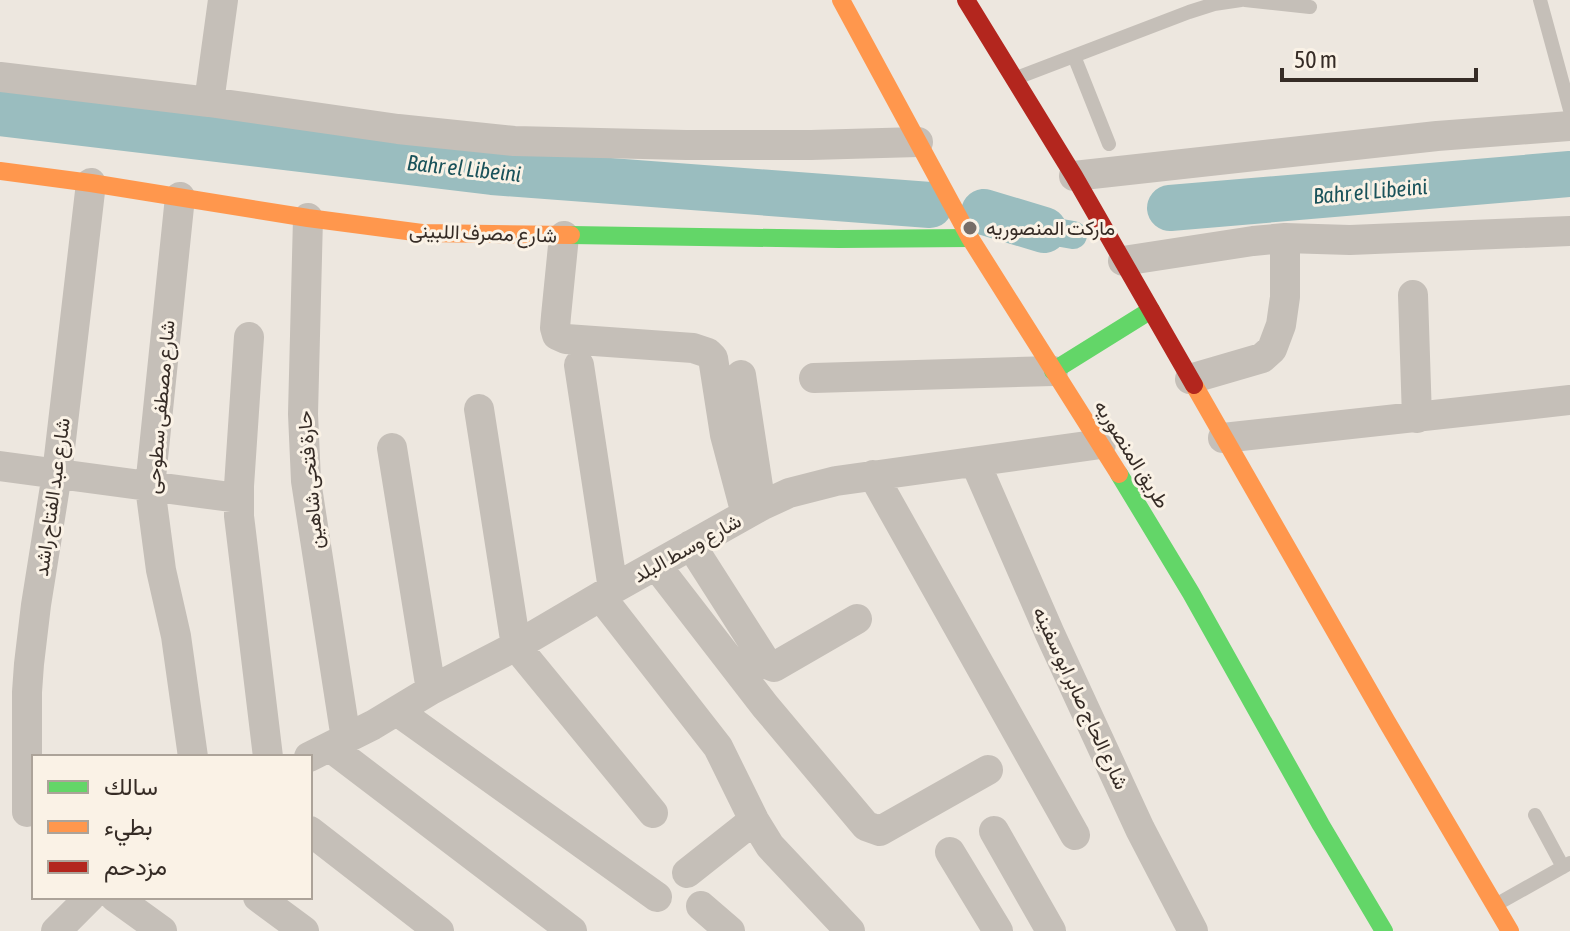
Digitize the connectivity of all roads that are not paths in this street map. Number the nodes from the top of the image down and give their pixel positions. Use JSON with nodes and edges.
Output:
{"nodes":[{"id":1,"x":223,"y":0,"type":"edge"},
{"id":2,"x":841,"y":0,"type":"edge"},
{"id":3,"x":966,"y":0,"type":"edge"},
{"id":4,"x":1243,"y":0,"type":"edge"},
{"id":5,"x":1540,"y":0,"type":"edge"},
{"id":6,"x":1310,"y":7,"type":"dead end"},
{"id":7,"x":1074,"y":56,"type":"junction"},
{"id":8,"x":0,"y":77,"type":"edge"},
{"id":9,"x":1015,"y":79,"type":"junction"},
{"id":10,"x":209,"y":102,"type":"junction"},
{"id":11,"x":1570,"y":110,"type":"edge"},
{"id":12,"x":1570,"y":126,"type":"edge"},
{"id":13,"x":918,"y":142,"type":"junction"},
{"id":14,"x":1109,"y":144,"type":"dead end"},
{"id":15,"x":0,"y":171,"type":"edge"},
{"id":16,"x":1074,"y":176,"type":"junction"},
{"id":17,"x":91,"y":183,"type":"junction"},
{"id":18,"x":180,"y":197,"type":"junction"},
{"id":19,"x":308,"y":218,"type":"junction"},
{"id":20,"x":1570,"y":231,"type":"edge"},
{"id":21,"x":564,"y":236,"type":"junction"},
{"id":22,"x":970,"y":238,"type":"junction"},
{"id":23,"x":1285,"y":238,"type":"junction"},
{"id":24,"x":1123,"y":261,"type":"junction"},
{"id":25,"x":1413,"y":295,"type":"dead end"},
{"id":26,"x":1151,"y":310,"type":"junction"},
{"id":27,"x":249,"y":337,"type":"dead end"},
{"id":28,"x":579,"y":365,"type":"dead end"},
{"id":29,"x":1053,"y":371,"type":"junction"},
{"id":30,"x":741,"y":375,"type":"dead end"},
{"id":31,"x":814,"y":378,"type":"dead end"},
{"id":32,"x":1190,"y":379,"type":"junction"},
{"id":33,"x":1570,"y":400,"type":"edge"},
{"id":34,"x":479,"y":409,"type":"dead end"},
{"id":35,"x":1417,"y":418,"type":"junction"},
{"id":36,"x":1223,"y":438,"type":"junction"},
{"id":37,"x":1101,"y":444,"type":"junction"},
{"id":38,"x":392,"y":448,"type":"dead end"},
{"id":39,"x":975,"y":462,"type":"junction"},
{"id":40,"x":0,"y":466,"type":"edge"},
{"id":41,"x":57,"y":474,"type":"junction"},
{"id":42,"x":873,"y":475,"type":"junction"},
{"id":43,"x":150,"y":487,"type":"junction"},
{"id":44,"x":238,"y":498,"type":"junction"},
{"id":45,"x":753,"y":510,"type":"junction"},
{"id":46,"x":691,"y":545,"type":"junction"},
{"id":47,"x":656,"y":565,"type":"junction"},
{"id":48,"x":607,"y":593,"type":"junction"},
{"id":49,"x":857,"y":619,"type":"dead end"},
{"id":50,"x":516,"y":646,"type":"junction"},
{"id":51,"x":431,"y":690,"type":"junction"},
{"id":52,"x":397,"y":711,"type":"junction"},
{"id":53,"x":328,"y":748,"type":"edge"},
{"id":54,"x":193,"y":755,"type":"edge"},
{"id":55,"x":268,"y":755,"type":"edge"},
{"id":56,"x":988,"y":770,"type":"dead end"},
{"id":57,"x":20,"y":811,"type":"edge"},
{"id":58,"x":653,"y":813,"type":"dead end"},
{"id":59,"x":1535,"y":815,"type":"dead end"},
{"id":60,"x":754,"y":820,"type":"junction"},
{"id":61,"x":994,"y":831,"type":"dead end"},
{"id":62,"x":312,"y":833,"type":"edge"},
{"id":63,"x":1075,"y":835,"type":"dead end"},
{"id":64,"x":950,"y":852,"type":"dead end"},
{"id":65,"x":1567,"y":865,"type":"edge"},
{"id":66,"x":687,"y":873,"type":"dead end"},
{"id":67,"x":657,"y":897,"type":"dead end"},
{"id":68,"x":88,"y":899,"type":"edge"},
{"id":69,"x":118,"y":899,"type":"edge"},
{"id":70,"x":261,"y":899,"type":"edge"},
{"id":71,"x":701,"y":906,"type":"dead end"},
{"id":72,"x":1495,"y":906,"type":"junction"},
{"id":73,"x":56,"y":931,"type":"edge"},
{"id":74,"x":162,"y":931,"type":"edge"},
{"id":75,"x":304,"y":931,"type":"edge"},
{"id":76,"x":439,"y":931,"type":"edge"},
{"id":77,"x":572,"y":931,"type":"edge"},
{"id":78,"x":730,"y":931,"type":"edge"},
{"id":79,"x":850,"y":931,"type":"edge"},
{"id":80,"x":998,"y":931,"type":"edge"},
{"id":81,"x":1051,"y":931,"type":"edge"},
{"id":82,"x":1193,"y":931,"type":"edge"},
{"id":83,"x":1384,"y":931,"type":"edge"},
{"id":84,"x":1510,"y":931,"type":"edge"}],
"edges":[{"from":1,"to":10,"type":"street"},
{"from":2,"to":13,"type":"street","name":"طريق المنصوريه"},
{"from":3,"to":9,"type":"street"},
{"from":4,"to":6,"type":"lane"},
{"from":4,"to":7,"type":"lane"},
{"from":5,"to":11,"type":"lane"},
{"from":7,"to":9,"type":"lane"},
{"from":7,"to":14,"type":"lane"},
{"from":8,"to":10,"type":"street"},
{"from":9,"to":16,"type":"street"},
{"from":10,"to":13,"type":"street"},
{"from":12,"to":16,"type":"street"},
{"from":13,"to":22,"type":"street","name":"طريق المنصوريه"},
{"from":15,"to":17,"type":"street","name":"شارع مصرف اللبينى"},
{"from":16,"to":24,"type":"street"},
{"from":17,"to":18,"type":"street","name":"شارع مصرف اللبينى"},
{"from":17,"to":41,"type":"street","name":"شارع عبد الفتاح راشد"},
{"from":18,"to":19,"type":"street","name":"شارع مصرف اللبينى"},
{"from":18,"to":43,"type":"street","name":"شارع مصطفى سطوحى"},
{"from":19,"to":21,"type":"street","name":"شارع مصرف اللبينى"},
{"from":19,"to":53,"type":"street","name":"حارة فتحى شاهين"},
{"from":20,"to":23,"type":"street"},
{"from":21,"to":22,"type":"street","name":"شارع مصرف اللبينى"},
{"from":21,"to":45,"type":"street"},
{"from":22,"to":29,"type":"street","name":"طريق المنصوريه"},
{"from":23,"to":24,"type":"street"},
{"from":23,"to":32,"type":"street"},
{"from":24,"to":26,"type":"street"},
{"from":25,"to":35,"type":"street"},
{"from":26,"to":29,"type":"street"},
{"from":26,"to":32,"type":"street"},
{"from":27,"to":44,"type":"street"},
{"from":28,"to":48,"type":"street"},
{"from":29,"to":31,"type":"street"},
{"from":29,"to":37,"type":"street","name":"طريق المنصوريه"},
{"from":30,"to":45,"type":"street"},
{"from":32,"to":36,"type":"street"},
{"from":33,"to":35,"type":"street"},
{"from":34,"to":50,"type":"street"},
{"from":35,"to":36,"type":"street"},
{"from":36,"to":72,"type":"street"},
{"from":37,"to":39,"type":"street","name":"شارع وسط البلد"},
{"from":37,"to":83,"type":"street","name":"طريق المنصوريه"},
{"from":38,"to":51,"type":"street"},
{"from":39,"to":42,"type":"street","name":"شارع وسط البلد"},
{"from":39,"to":82,"type":"street","name":"شارع الحاج صابر ابو سفينه"},
{"from":40,"to":41,"type":"street"},
{"from":41,"to":43,"type":"street"},
{"from":41,"to":57,"type":"street","name":"شارع عبد الفتاح راشد"},
{"from":42,"to":45,"type":"street","name":"شارع وسط البلد"},
{"from":42,"to":63,"type":"street"},
{"from":43,"to":44,"type":"street"},
{"from":43,"to":54,"type":"street","name":"شارع مصطفى سطوحى"},
{"from":44,"to":55,"type":"street"},
{"from":45,"to":46,"type":"street","name":"شارع وسط البلد"},
{"from":46,"to":47,"type":"street","name":"شارع وسط البلد"},
{"from":46,"to":49,"type":"street"},
{"from":47,"to":48,"type":"street","name":"شارع وسط البلد"},
{"from":47,"to":56,"type":"street"},
{"from":48,"to":50,"type":"street","name":"شارع وسط البلد"},
{"from":48,"to":60,"type":"street"},
{"from":50,"to":51,"type":"street","name":"شارع وسط البلد"},
{"from":50,"to":58,"type":"street"},
{"from":51,"to":52,"type":"street","name":"شارع وسط البلد"},
{"from":52,"to":53,"type":"street","name":"شارع وسط البلد"},
{"from":52,"to":67,"type":"street"},
{"from":53,"to":77,"type":"street"},
{"from":59,"to":65,"type":"lane"},
{"from":60,"to":66,"type":"street"},
{"from":60,"to":79,"type":"street"},
{"from":61,"to":81,"type":"street"},
{"from":62,"to":76,"type":"street"},
{"from":64,"to":80,"type":"street"},
{"from":65,"to":72,"type":"lane"},
{"from":68,"to":73,"type":"street"},
{"from":69,"to":74,"type":"street"},
{"from":70,"to":75,"type":"street"},
{"from":71,"to":78,"type":"street"},
{"from":72,"to":84,"type":"street"}]}
